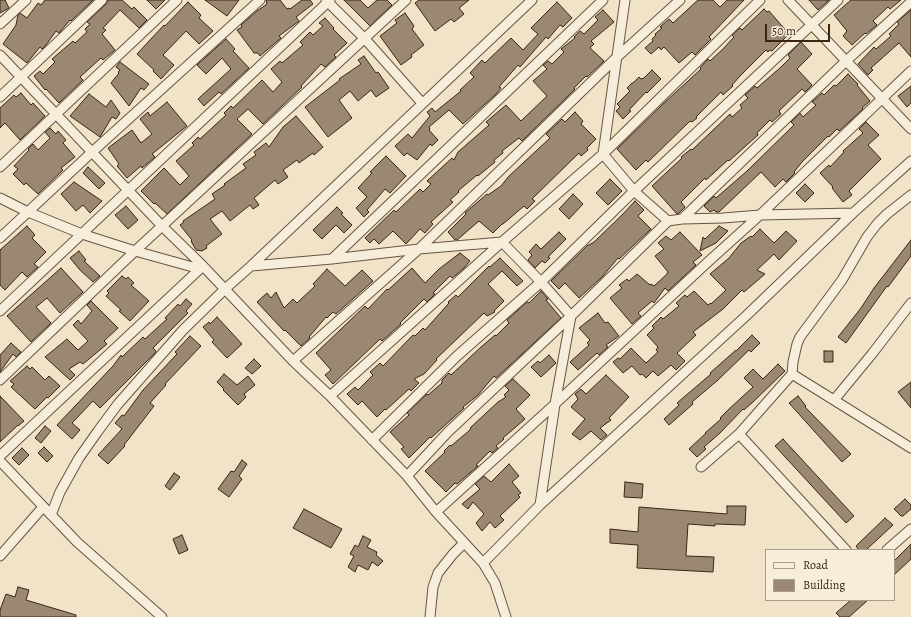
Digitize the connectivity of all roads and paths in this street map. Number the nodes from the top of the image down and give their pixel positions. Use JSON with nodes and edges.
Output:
{"nodes":[{"id":1,"x":26,"y":0,"type":"edge"},
{"id":2,"x":102,"y":0,"type":"edge"},
{"id":3,"x":177,"y":0,"type":"edge"},
{"id":4,"x":260,"y":0,"type":"edge"},
{"id":5,"x":406,"y":0,"type":"edge"},
{"id":6,"x":532,"y":0,"type":"edge"},
{"id":7,"x":603,"y":0,"type":"edge"},
{"id":8,"x":625,"y":0,"type":"edge"},
{"id":9,"x":680,"y":0,"type":"edge"},
{"id":10,"x":760,"y":0,"type":"edge"},
{"id":11,"x":788,"y":0,"type":"edge"},
{"id":12,"x":838,"y":0,"type":"edge"},
{"id":13,"x":328,"y":1,"type":"edge"},
{"id":14,"x":911,"y":2,"type":"edge"},
{"id":15,"x":0,"y":24,"type":"edge"},
{"id":16,"x":812,"y":24,"type":"junction"},
{"id":17,"x":364,"y":39,"type":"junction"},
{"id":18,"x":0,"y":55,"type":"edge"},
{"id":19,"x":616,"y":58,"type":"junction"},
{"id":20,"x":846,"y":60,"type":"junction"},
{"id":21,"x":911,"y":71,"type":"edge"},
{"id":22,"x":21,"y":77,"type":"junction"},
{"id":23,"x":0,"y":97,"type":"edge"},
{"id":24,"x":883,"y":99,"type":"junction"},
{"id":25,"x":422,"y":103,"type":"junction"},
{"id":26,"x":56,"y":115,"type":"junction"},
{"id":27,"x":911,"y":129,"type":"edge"},
{"id":28,"x":91,"y":153,"type":"junction"},
{"id":29,"x":603,"y":154,"type":"junction"},
{"id":30,"x":911,"y":161,"type":"edge"},
{"id":31,"x":0,"y":167,"type":"edge"},
{"id":32,"x":634,"y":190,"type":"junction"},
{"id":33,"x":128,"y":191,"type":"junction"},
{"id":34,"x":911,"y":196,"type":"edge"},
{"id":35,"x":0,"y":198,"type":"edge"},
{"id":36,"x":28,"y":212,"type":"junction"},
{"id":37,"x":853,"y":213,"type":"junction"},
{"id":38,"x":760,"y":215,"type":"junction"},
{"id":39,"x":682,"y":219,"type":"junction"},
{"id":40,"x":668,"y":221,"type":"junction"},
{"id":41,"x":162,"y":226,"type":"junction"},
{"id":42,"x":82,"y":234,"type":"junction"},
{"id":43,"x":0,"y":238,"type":"edge"},
{"id":44,"x":502,"y":242,"type":"junction"},
{"id":45,"x":419,"y":249,"type":"junction"},
{"id":46,"x":135,"y":251,"type":"junction"},
{"id":47,"x":332,"y":259,"type":"junction"},
{"id":48,"x":251,"y":266,"type":"junction"},
{"id":49,"x":202,"y":267,"type":"junction"},
{"id":50,"x":541,"y":282,"type":"junction"},
{"id":51,"x":225,"y":289,"type":"junction"},
{"id":52,"x":911,"y":303,"type":"edge"},
{"id":53,"x":0,"y":311,"type":"edge"},
{"id":54,"x":572,"y":316,"type":"junction"},
{"id":55,"x":293,"y":361,"type":"junction"},
{"id":56,"x":792,"y":374,"type":"junction"},
{"id":57,"x":0,"y":380,"type":"edge"},
{"id":58,"x":330,"y":396,"type":"junction"},
{"id":59,"x":834,"y":400,"type":"junction"},
{"id":60,"x":555,"y":404,"type":"junction"},
{"id":61,"x":739,"y":434,"type":"junction"},
{"id":62,"x":372,"y":440,"type":"junction"},
{"id":63,"x":911,"y":448,"type":"edge"},
{"id":64,"x":0,"y":456,"type":"edge"},
{"id":65,"x":0,"y":461,"type":"edge"},
{"id":66,"x":701,"y":467,"type":"dead end"},
{"id":67,"x":407,"y":476,"type":"junction"},
{"id":68,"x":540,"y":505,"type":"junction"},
{"id":69,"x":43,"y":507,"type":"junction"},
{"id":70,"x":436,"y":512,"type":"junction"},
{"id":71,"x":51,"y":515,"type":"junction"},
{"id":72,"x":911,"y":528,"type":"edge"},
{"id":73,"x":464,"y":543,"type":"junction"},
{"id":74,"x":845,"y":549,"type":"edge"},
{"id":75,"x":888,"y":549,"type":"edge"},
{"id":76,"x":0,"y":556,"type":"edge"},
{"id":77,"x":482,"y":563,"type":"junction"},
{"id":78,"x":162,"y":617,"type":"edge"},
{"id":79,"x":430,"y":617,"type":"edge"},
{"id":80,"x":506,"y":617,"type":"edge"}],
"edges":[{"from":1,"to":15,"type":"street"},
{"from":2,"to":22,"type":"street"},
{"from":3,"to":26,"type":"street"},
{"from":4,"to":28,"type":"street"},
{"from":5,"to":17,"type":"street"},
{"from":6,"to":25,"type":"street"},
{"from":7,"to":47,"type":"street"},
{"from":8,"to":19,"type":"street"},
{"from":9,"to":19,"type":"street"},
{"from":10,"to":29,"type":"street"},
{"from":11,"to":16,"type":"street"},
{"from":12,"to":16,"type":"street"},
{"from":13,"to":17,"type":"street"},
{"from":13,"to":33,"type":"street"},
{"from":14,"to":20,"type":"street"},
{"from":16,"to":20,"type":"street"},
{"from":16,"to":32,"type":"street"},
{"from":17,"to":25,"type":"street"},
{"from":17,"to":41,"type":"street"},
{"from":18,"to":22,"type":"street"},
{"from":19,"to":29,"type":"street"},
{"from":19,"to":45,"type":"street"},
{"from":20,"to":24,"type":"street"},
{"from":20,"to":39,"type":"street"},
{"from":21,"to":24,"type":"street"},
{"from":22,"to":23,"type":"street"},
{"from":22,"to":26,"type":"street"},
{"from":24,"to":27,"type":"street"},
{"from":24,"to":38,"type":"street"},
{"from":25,"to":48,"type":"street"},
{"from":26,"to":28,"type":"street"},
{"from":26,"to":31,"type":"street"},
{"from":28,"to":33,"type":"street"},
{"from":28,"to":36,"type":"street"},
{"from":29,"to":32,"type":"street"},
{"from":29,"to":44,"type":"street"},
{"from":30,"to":37,"type":"street"},
{"from":32,"to":40,"type":"street"},
{"from":32,"to":50,"type":"street"},
{"from":33,"to":41,"type":"street"},
{"from":33,"to":42,"type":"street"},
{"from":34,"to":56,"type":"street"},
{"from":35,"to":36,"type":"street"},
{"from":36,"to":42,"type":"street"},
{"from":36,"to":43,"type":"street"},
{"from":37,"to":38,"type":"street"},
{"from":37,"to":68,"type":"street"},
{"from":38,"to":39,"type":"street"},
{"from":38,"to":60,"type":"street"},
{"from":39,"to":40,"type":"street"},
{"from":40,"to":54,"type":"street"},
{"from":41,"to":46,"type":"street"},
{"from":41,"to":49,"type":"street"},
{"from":42,"to":46,"type":"street"},
{"from":42,"to":53,"type":"street"},
{"from":44,"to":45,"type":"street"},
{"from":44,"to":50,"type":"street"},
{"from":44,"to":58,"type":"street"},
{"from":45,"to":47,"type":"street"},
{"from":45,"to":55,"type":"street"},
{"from":46,"to":49,"type":"street"},
{"from":46,"to":57,"type":"street"},
{"from":47,"to":48,"type":"street"},
{"from":48,"to":51,"type":"street"},
{"from":49,"to":51,"type":"street"},
{"from":49,"to":64,"type":"street"},
{"from":50,"to":54,"type":"street"},
{"from":50,"to":62,"type":"street"},
{"from":51,"to":55,"type":"street"},
{"from":51,"to":71,"type":"street"},
{"from":52,"to":59,"type":"street"},
{"from":54,"to":60,"type":"street"},
{"from":54,"to":67,"type":"street"},
{"from":55,"to":58,"type":"street"},
{"from":56,"to":59,"type":"street"},
{"from":56,"to":61,"type":"street"},
{"from":58,"to":62,"type":"street"},
{"from":59,"to":63,"type":"street"},
{"from":60,"to":68,"type":"street"},
{"from":60,"to":70,"type":"street"},
{"from":61,"to":66,"type":"street"},
{"from":61,"to":74,"type":"street"},
{"from":62,"to":67,"type":"street"},
{"from":65,"to":69,"type":"street"},
{"from":67,"to":70,"type":"street"},
{"from":68,"to":77,"type":"street"},
{"from":69,"to":71,"type":"street"},
{"from":69,"to":76,"type":"street"},
{"from":70,"to":73,"type":"street"},
{"from":71,"to":78,"type":"street"},
{"from":72,"to":75,"type":"street"},
{"from":73,"to":77,"type":"street"},
{"from":73,"to":79,"type":"street"},
{"from":77,"to":80,"type":"street"}]}
